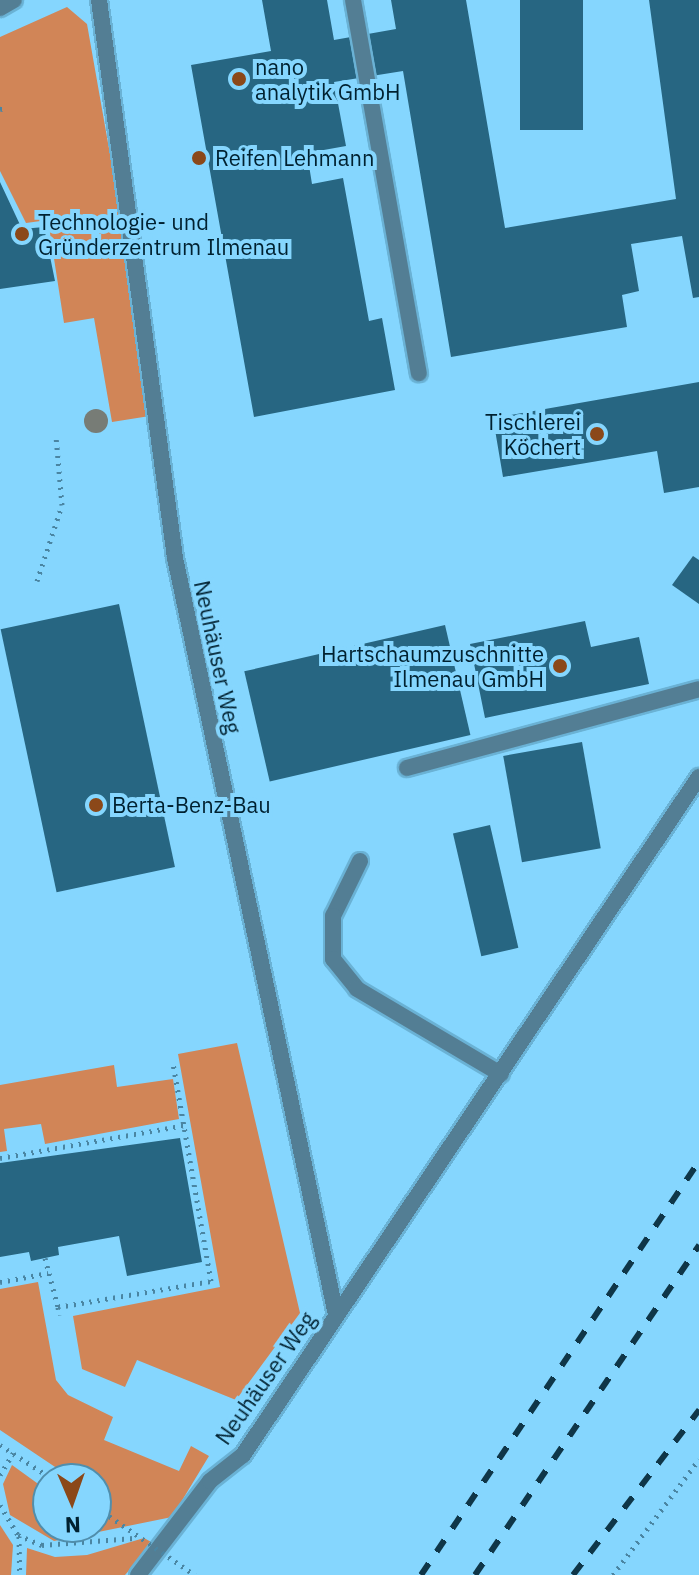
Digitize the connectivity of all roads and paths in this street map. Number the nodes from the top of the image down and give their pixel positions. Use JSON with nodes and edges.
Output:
{"nodes":[{"id":1,"x":14,"y":0,"type":"edge"},
{"id":2,"x":99,"y":0,"type":"edge"},
{"id":3,"x":353,"y":0,"type":"edge"},
{"id":4,"x":0,"y":8,"type":"edge"},
{"id":5,"x":419,"y":373,"type":"dead end"},
{"id":6,"x":56,"y":437,"type":"dead end"},
{"id":7,"x":37,"y":581,"type":"dead end"},
{"id":8,"x":699,"y":689,"type":"edge"},
{"id":9,"x":407,"y":768,"type":"dead end"},
{"id":10,"x":699,"y":777,"type":"edge"},
{"id":11,"x":360,"y":861,"type":"dead end"},
{"id":12,"x":173,"y":1064,"type":"dead end"},
{"id":13,"x":501,"y":1074,"type":"junction"},
{"id":14,"x":186,"y":1125,"type":"junction"},
{"id":15,"x":0,"y":1158,"type":"edge"},
{"id":16,"x":45,"y":1258,"type":"dead end"},
{"id":17,"x":48,"y":1273,"type":"junction"},
{"id":18,"x":0,"y":1282,"type":"edge"},
{"id":19,"x":58,"y":1307,"type":"junction"},
{"id":20,"x":59,"y":1315,"type":"dead end"},
{"id":21,"x":336,"y":1315,"type":"junction"},
{"id":22,"x":0,"y":1445,"type":"edge"},
{"id":23,"x":13,"y":1453,"type":"junction"},
{"id":24,"x":699,"y":1459,"type":"edge"},
{"id":25,"x":32,"y":1465,"type":"edge"},
{"id":26,"x":0,"y":1475,"type":"edge"},
{"id":27,"x":0,"y":1505,"type":"edge"},
{"id":28,"x":112,"y":1518,"type":"edge"},
{"id":29,"x":175,"y":1530,"type":"junction"},
{"id":30,"x":18,"y":1535,"type":"junction"},
{"id":31,"x":20,"y":1575,"type":"edge"},
{"id":32,"x":138,"y":1575,"type":"edge"},
{"id":33,"x":195,"y":1575,"type":"edge"},
{"id":34,"x":613,"y":1575,"type":"edge"}],
"edges":[{"from":1,"to":4,"type":"street"},
{"from":2,"to":21,"type":"street","name":"Neuhäuser Weg"},
{"from":3,"to":5,"type":"street"},
{"from":6,"to":7,"type":"path"},
{"from":8,"to":9,"type":"street"},
{"from":10,"to":13,"type":"street","name":"Neuhäuser Weg"},
{"from":11,"to":13,"type":"street"},
{"from":12,"to":14,"type":"path"},
{"from":13,"to":21,"type":"street","name":"Neuhäuser Weg"},
{"from":14,"to":15,"type":"path"},
{"from":14,"to":19,"type":"path"},
{"from":16,"to":17,"type":"path"},
{"from":17,"to":18,"type":"path"},
{"from":17,"to":19,"type":"path"},
{"from":19,"to":20,"type":"path"},
{"from":21,"to":29,"type":"street","name":"Neuhäuser Weg"},
{"from":22,"to":23,"type":"path"},
{"from":23,"to":25,"type":"path"},
{"from":23,"to":26,"type":"path"},
{"from":24,"to":34,"type":"path"},
{"from":27,"to":30,"type":"path"},
{"from":28,"to":33,"type":"path","bridge":true},
{"from":29,"to":30,"type":"path"},
{"from":29,"to":32,"type":"street","name":"Neuhäuser Weg"},
{"from":30,"to":31,"type":"path"}]}
